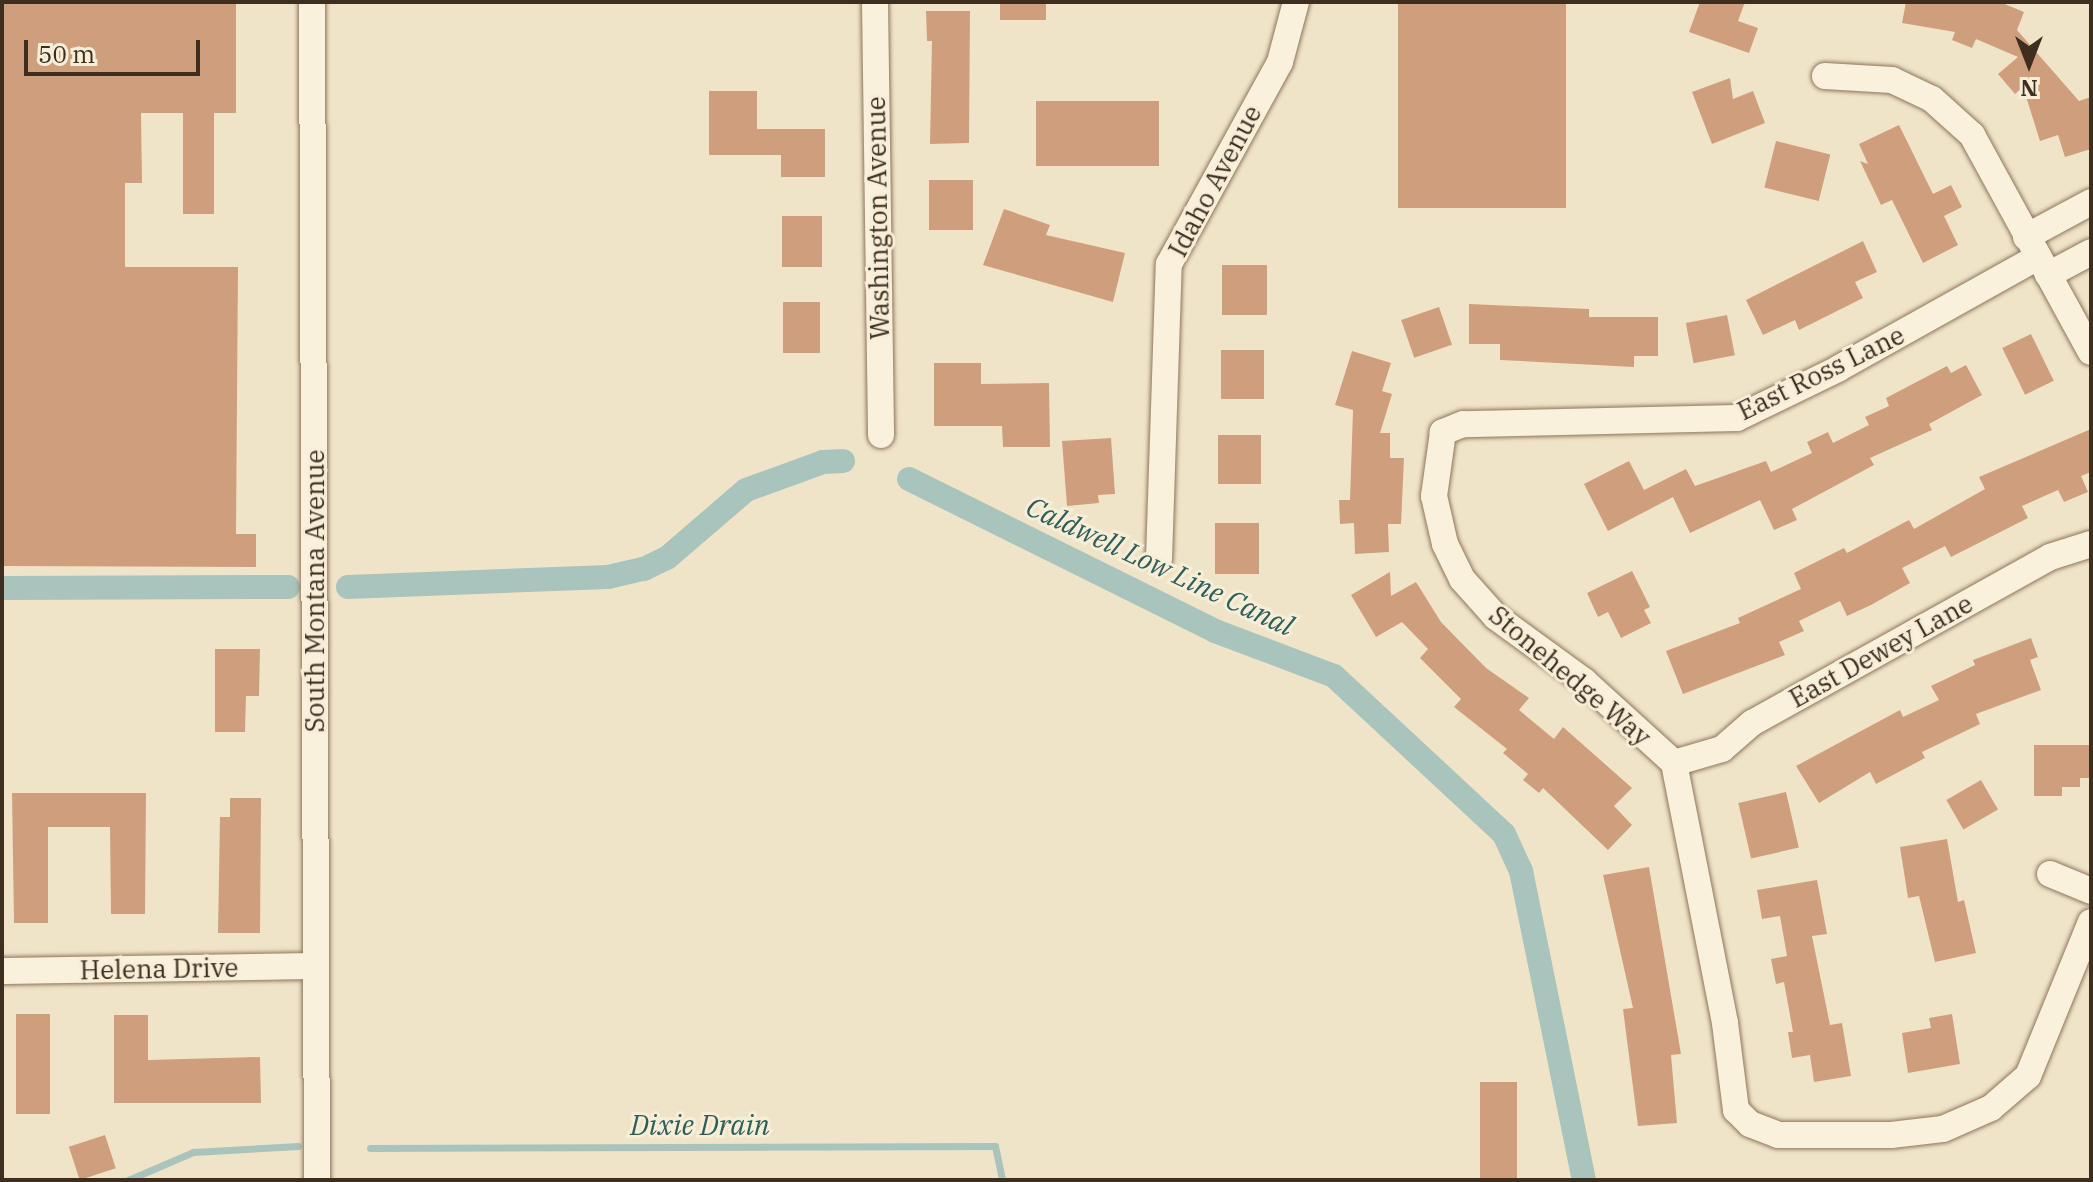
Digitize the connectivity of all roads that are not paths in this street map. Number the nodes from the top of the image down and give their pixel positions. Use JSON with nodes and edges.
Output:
{"nodes":[{"id":1,"x":312,"y":2,"type":"edge"},
{"id":2,"x":875,"y":2,"type":"edge"},
{"id":3,"x":1296,"y":2,"type":"edge"},
{"id":4,"x":1825,"y":76,"type":"dead end"},
{"id":5,"x":2091,"y":202,"type":"edge"},
{"id":6,"x":2091,"y":252,"type":"edge"},
{"id":7,"x":2036,"y":255,"type":"junction"},
{"id":8,"x":2091,"y":352,"type":"edge"},
{"id":9,"x":1443,"y":432,"type":"joint"},
{"id":10,"x":881,"y":435,"type":"dead end"},
{"id":11,"x":2091,"y":544,"type":"edge"},
{"id":12,"x":1159,"y":559,"type":"dead end"},
{"id":13,"x":1674,"y":763,"type":"junction"},
{"id":14,"x":2050,"y":874,"type":"dead end"},
{"id":15,"x":2091,"y":891,"type":"edge"},
{"id":16,"x":2091,"y":922,"type":"edge"},
{"id":17,"x":316,"y":966,"type":"junction"},
{"id":18,"x":2,"y":971,"type":"edge"},
{"id":19,"x":317,"y":1180,"type":"edge"}],
"edges":[{"from":1,"to":17,"type":"street","name":"South Montana Avenue"},
{"from":2,"to":10,"type":"street","name":"Washington Avenue"},
{"from":3,"to":12,"type":"street","name":"Idaho Avenue"},
{"from":4,"to":7,"type":"street"},
{"from":5,"to":7,"type":"street","name":"East Ross Lane"},
{"from":6,"to":7,"type":"street","name":"East Ross Lane"},
{"from":7,"to":8,"type":"street"},
{"from":7,"to":9,"type":"street","name":"East Ross Lane"},
{"from":9,"to":13,"type":"street","name":"Stonehedge Way"},
{"from":11,"to":13,"type":"street","name":"East Dewey Lane"},
{"from":13,"to":16,"type":"street","name":"Stonehedge Way"},
{"from":14,"to":15,"type":"street"},
{"from":17,"to":18,"type":"street","name":"Helena Drive"},
{"from":17,"to":19,"type":"street","name":"South Montana Avenue"}]}
